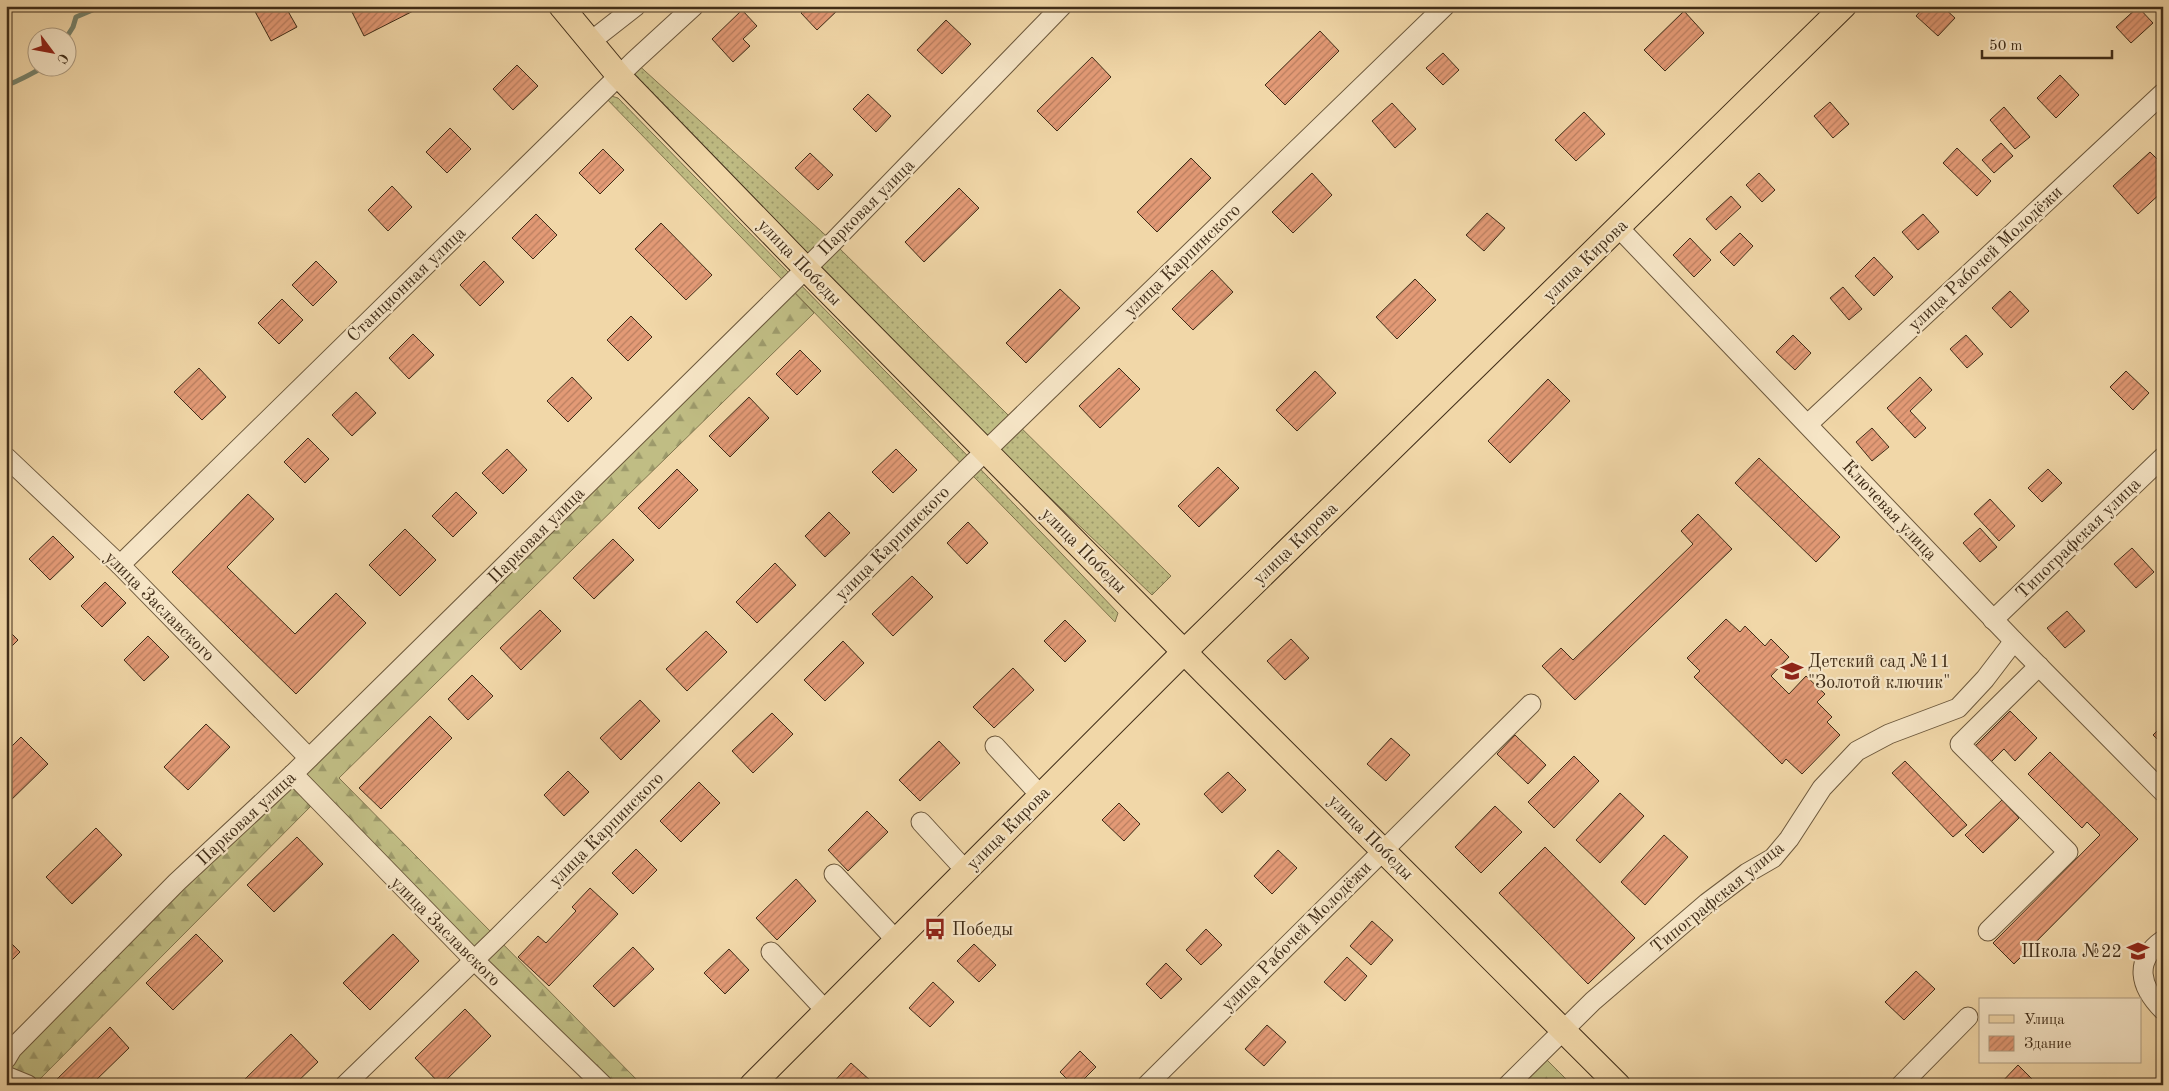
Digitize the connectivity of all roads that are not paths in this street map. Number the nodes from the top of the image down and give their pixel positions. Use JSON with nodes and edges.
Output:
{"nodes":[{"id":1,"x":561,"y":6,"type":"edge"},
{"id":2,"x":636,"y":6,"type":"edge"},
{"id":3,"x":694,"y":6,"type":"edge"},
{"id":4,"x":1062,"y":6,"type":"edge"},
{"id":5,"x":1445,"y":6,"type":"edge"},
{"id":6,"x":1844,"y":6,"type":"edge"},
{"id":7,"x":590,"y":42,"type":"junction"},
{"id":8,"x":619,"y":76,"type":"junction"},
{"id":9,"x":2163,"y":93,"type":"edge"},
{"id":10,"x":1618,"y":227,"type":"junction"},
{"id":11,"x":806,"y":268,"type":"junction"},
{"id":12,"x":1808,"y":424,"type":"junction"},
{"id":13,"x":985,"y":451,"type":"junction"},
{"id":14,"x":6,"y":457,"type":"edge"},
{"id":15,"x":2163,"y":457,"type":"edge"},
{"id":16,"x":120,"y":565,"type":"junction"},
{"id":17,"x":1993,"y":620,"type":"junction"},
{"id":18,"x":2014,"y":641,"type":"junction"},
{"id":19,"x":1185,"y":651,"type":"junction"},
{"id":20,"x":2039,"y":666,"type":"junction"},
{"id":21,"x":1531,"y":704,"type":"dead end"},
{"id":22,"x":995,"y":746,"type":"dead end"},
{"id":23,"x":309,"y":758,"type":"junction"},
{"id":24,"x":293,"y":774,"type":"junction"},
{"id":25,"x":2163,"y":792,"type":"edge"},
{"id":26,"x":1040,"y":796,"type":"junction"},
{"id":27,"x":921,"y":822,"type":"dead end"},
{"id":28,"x":1384,"y":850,"type":"junction"},
{"id":29,"x":966,"y":871,"type":"junction"},
{"id":30,"x":834,"y":874,"type":"dead end"},
{"id":31,"x":1988,"y":931,"type":"dead end"},
{"id":32,"x":896,"y":940,"type":"junction"},
{"id":33,"x":2163,"y":940,"type":"edge"},
{"id":34,"x":771,"y":952,"type":"dead end"},
{"id":35,"x":474,"y":960,"type":"junction"},
{"id":36,"x":826,"y":1010,"type":"junction"},
{"id":37,"x":2163,"y":1010,"type":"edge"},
{"id":38,"x":1968,"y":1017,"type":"dead end"},
{"id":39,"x":1563,"y":1030,"type":"junction"},
{"id":40,"x":6,"y":1059,"type":"edge"},
{"id":41,"x":6,"y":1076,"type":"edge"},
{"id":42,"x":760,"y":1082,"type":"edge"},
{"id":43,"x":28,"y":1085,"type":"edge"},
{"id":44,"x":345,"y":1085,"type":"edge"},
{"id":45,"x":603,"y":1085,"type":"edge"},
{"id":46,"x":1148,"y":1085,"type":"edge"},
{"id":47,"x":1508,"y":1085,"type":"edge"},
{"id":48,"x":1618,"y":1085,"type":"edge"},
{"id":49,"x":1901,"y":1085,"type":"edge"}],
"edges":[{"from":1,"to":7,"type":"main road","name":"улица Победы"},
{"from":2,"to":7,"type":"street"},
{"from":3,"to":8,"type":"street","name":"Станционная улица"},
{"from":4,"to":11,"type":"street","name":"Парковая улица"},
{"from":5,"to":13,"type":"street","name":"улица Карпинского"},
{"from":6,"to":10,"type":"main road","name":"улица Кирова"},
{"from":7,"to":8,"type":"main road","name":"улица Победы"},
{"from":8,"to":11,"type":"main road","name":"улица Победы"},
{"from":8,"to":16,"type":"street","name":"Станционная улица"},
{"from":9,"to":12,"type":"street","name":"улица Рабочей Молодёжи"},
{"from":10,"to":12,"type":"street","name":"Ключевая улица"},
{"from":10,"to":19,"type":"main road","name":"улица Кирова"},
{"from":11,"to":13,"type":"main road","name":"улица Победы"},
{"from":11,"to":23,"type":"street","name":"Парковая улица"},
{"from":12,"to":17,"type":"street","name":"Ключевая улица"},
{"from":13,"to":19,"type":"main road","name":"улица Победы"},
{"from":13,"to":35,"type":"street","name":"улица Карпинского"},
{"from":14,"to":16,"type":"street","name":"улица Заславского"},
{"from":15,"to":17,"type":"street","name":"Типографская улица"},
{"from":16,"to":23,"type":"street","name":"улица Заславского"},
{"from":17,"to":18,"type":"street","name":"Ключевая улица"},
{"from":18,"to":20,"type":"street","name":"Ключевая улица"},
{"from":18,"to":39,"type":"street","name":"Типографская улица"},
{"from":19,"to":26,"type":"main road","name":"улица Кирова"},
{"from":19,"to":28,"type":"main road","name":"улица Победы"},
{"from":20,"to":25,"type":"street","name":"Ключевая улица"},
{"from":20,"to":31,"type":"street"},
{"from":21,"to":28,"type":"street","name":"улица Рабочей Молодёжи"},
{"from":22,"to":26,"type":"street"},
{"from":23,"to":24,"type":"street","name":"Парковая улица"},
{"from":24,"to":35,"type":"street","name":"улица Заславского"},
{"from":24,"to":40,"type":"street","name":"Парковая улица"},
{"from":26,"to":29,"type":"main road","name":"улица Кирова"},
{"from":27,"to":29,"type":"street"},
{"from":28,"to":39,"type":"main road","name":"улица Победы"},
{"from":28,"to":46,"type":"street","name":"улица Рабочей Молодёжи"},
{"from":29,"to":32,"type":"main road","name":"улица Кирова"},
{"from":30,"to":32,"type":"street"},
{"from":32,"to":36,"type":"main road","name":"улица Кирова"},
{"from":33,"to":37,"type":"street"},
{"from":34,"to":36,"type":"street"},
{"from":35,"to":44,"type":"street","name":"улица Карпинского"},
{"from":35,"to":45,"type":"street","name":"улица Заславского"},
{"from":36,"to":42,"type":"main road","name":"улица Кирова"},
{"from":38,"to":49,"type":"street"},
{"from":39,"to":47,"type":"street","name":"Типографская улица"},
{"from":39,"to":48,"type":"main road","name":"улица Победы"},
{"from":41,"to":43,"type":"street"}]}
